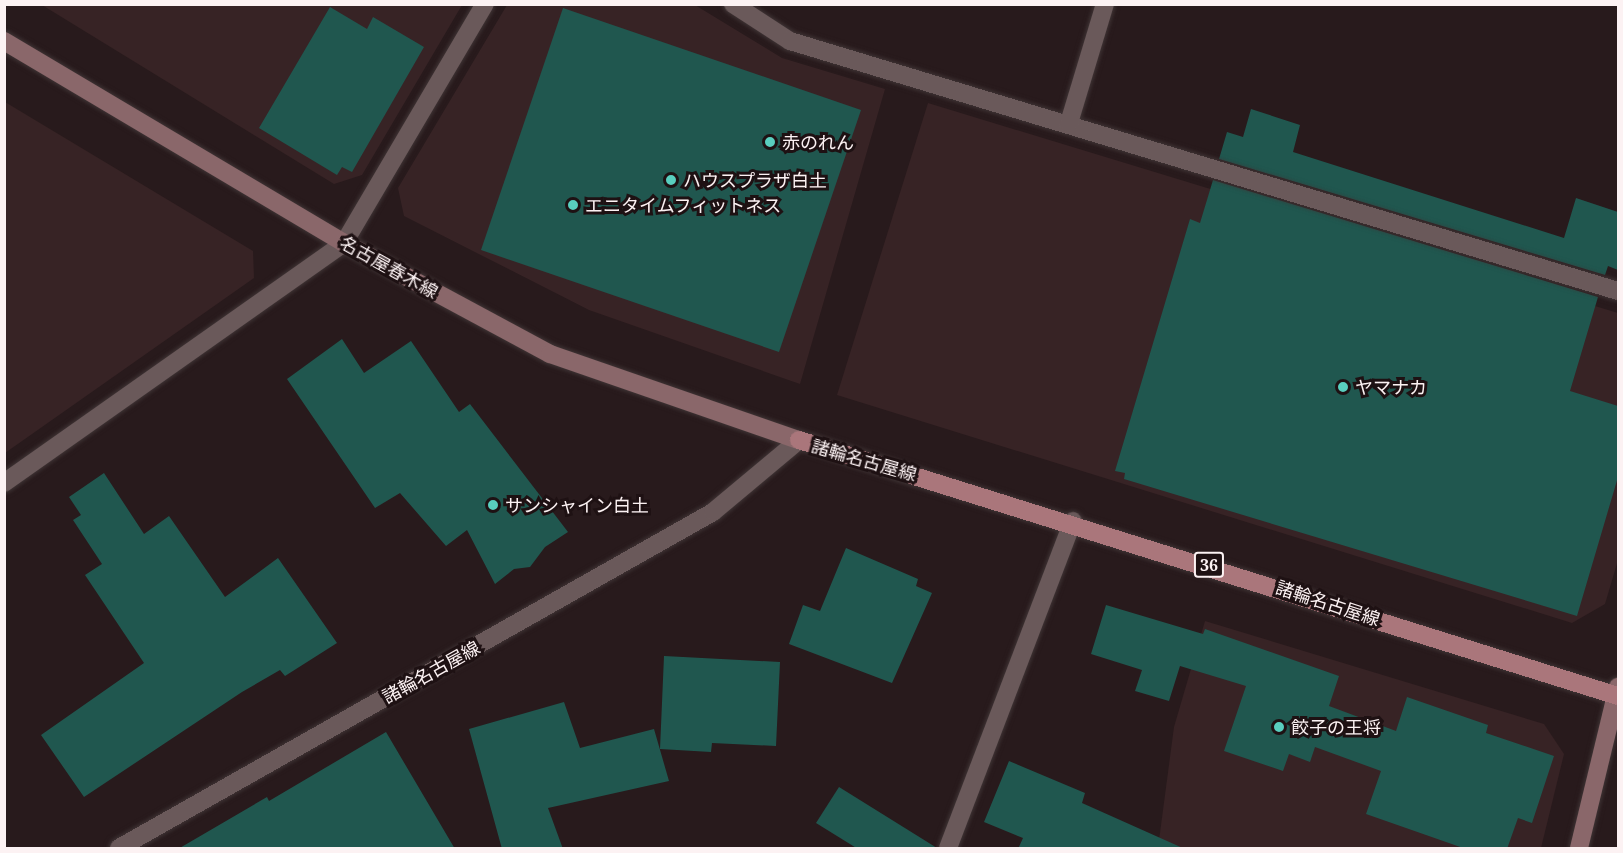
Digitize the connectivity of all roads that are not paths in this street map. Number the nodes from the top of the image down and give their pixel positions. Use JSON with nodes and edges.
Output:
{"nodes":[{"id":1,"x":485,"y":4,"type":"edge"},
{"id":2,"x":733,"y":4,"type":"edge"},
{"id":3,"x":1105,"y":4,"type":"edge"},
{"id":4,"x":4,"y":41,"type":"edge"},
{"id":5,"x":1069,"y":123,"type":"junction"},
{"id":6,"x":344,"y":243,"type":"junction"},
{"id":7,"x":1618,"y":291,"type":"edge"},
{"id":8,"x":799,"y":440,"type":"junction"},
{"id":9,"x":4,"y":483,"type":"edge"},
{"id":10,"x":1073,"y":521,"type":"junction"},
{"id":11,"x":1618,"y":693,"type":"edge"},
{"id":12,"x":141,"y":843,"type":"edge"},
{"id":13,"x":119,"y":849,"type":"edge"},
{"id":14,"x":948,"y":849,"type":"edge"},
{"id":15,"x":1579,"y":849,"type":"edge"}],
"edges":[{"from":1,"to":6,"type":"street"},
{"from":2,"to":5,"type":"street"},
{"from":3,"to":5,"type":"street"},
{"from":4,"to":6,"type":"street","name":"名古屋春木線"},
{"from":5,"to":7,"type":"street"},
{"from":6,"to":8,"type":"street","name":"名古屋春木線"},
{"from":6,"to":9,"type":"street"},
{"from":8,"to":10,"type":"main road","name":"諸輪名古屋線","number":"36"},
{"from":8,"to":12,"type":"street","name":"諸輪名古屋線"},
{"from":10,"to":11,"type":"main road","name":"諸輪名古屋線","number":"36"},
{"from":10,"to":14,"type":"street"},
{"from":11,"to":15,"type":"street"},
{"from":12,"to":13,"type":"street","name":"諸輪名古屋線"}]}
